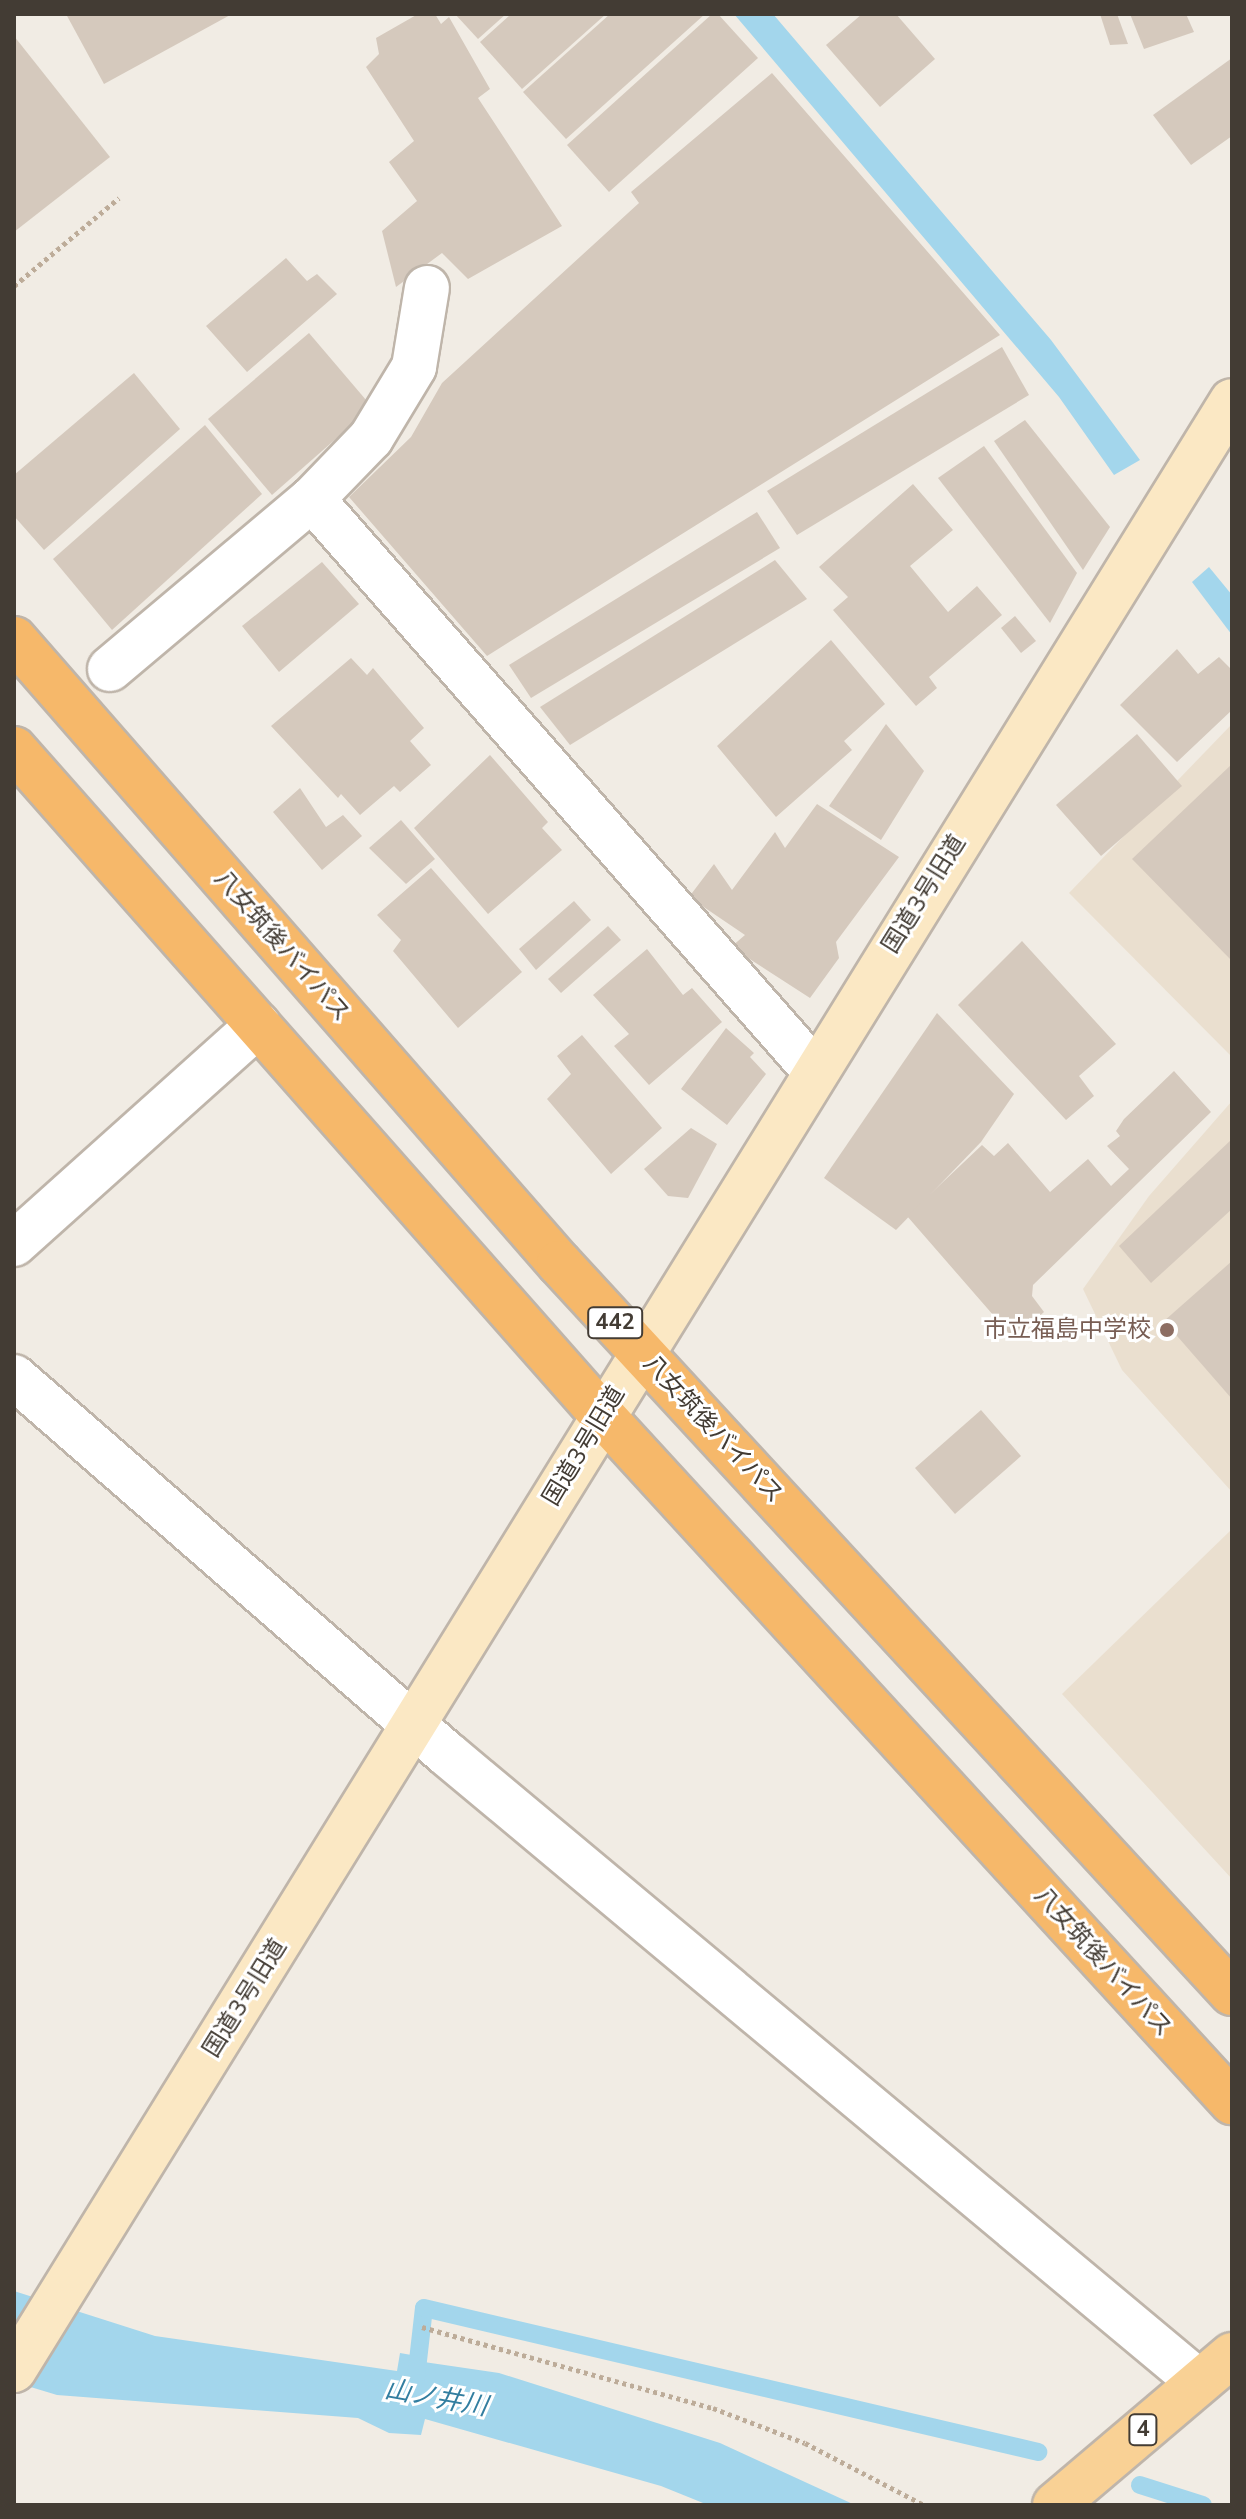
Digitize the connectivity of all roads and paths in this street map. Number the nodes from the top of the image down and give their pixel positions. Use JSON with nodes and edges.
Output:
{"nodes":[{"id":1,"x":119,"y":198,"type":"dead end"},
{"id":2,"x":14,"y":286,"type":"edge"},
{"id":3,"x":427,"y":288,"type":"dead end"},
{"id":4,"x":1232,"y":401,"type":"edge"},
{"id":5,"x":312,"y":499,"type":"junction"},
{"id":6,"x":14,"y":639,"type":"edge"},
{"id":7,"x":110,"y":669,"type":"dead end"},
{"id":8,"x":14,"y":749,"type":"edge"},
{"id":9,"x":258,"y":1025,"type":"junction"},
{"id":10,"x":814,"y":1070,"type":"junction"},
{"id":11,"x":14,"y":1244,"type":"edge"},
{"id":12,"x":642,"y":1352,"type":"junction"},
{"id":13,"x":14,"y":1377,"type":"edge"},
{"id":14,"x":603,"y":1416,"type":"junction"},
{"id":15,"x":415,"y":1726,"type":"junction"},
{"id":16,"x":1232,"y":1993,"type":"edge"},
{"id":17,"x":1232,"y":2102,"type":"edge"},
{"id":18,"x":422,"y":2327,"type":"dead end"},
{"id":19,"x":1232,"y":2355,"type":"edge"},
{"id":20,"x":14,"y":2370,"type":"edge"},
{"id":21,"x":1199,"y":2382,"type":"junction"},
{"id":22,"x":924,"y":2505,"type":"edge"},
{"id":23,"x":1055,"y":2505,"type":"edge"}],
"edges":[{"from":1,"to":2,"type":"path"},
{"from":3,"to":5,"type":"street"},
{"from":4,"to":10,"type":"street","name":"国道3号旧道"},
{"from":5,"to":7,"type":"street"},
{"from":5,"to":10,"type":"street"},
{"from":6,"to":12,"type":"highway","name":"八女筑後バイパス","number":"442"},
{"from":8,"to":9,"type":"highway","name":"八女筑後バイパス"},
{"from":9,"to":11,"type":"street"},
{"from":9,"to":14,"type":"highway","name":"八女筑後バイパス"},
{"from":10,"to":12,"type":"street","name":"国道3号旧道"},
{"from":12,"to":14,"type":"street","name":"国道3号旧道"},
{"from":12,"to":16,"type":"highway","name":"八女筑後バイパス","number":"442"},
{"from":13,"to":15,"type":"street"},
{"from":14,"to":15,"type":"street","name":"国道3号旧道"},
{"from":14,"to":17,"type":"highway","name":"八女筑後バイパス"},
{"from":15,"to":20,"type":"street","name":"国道3号旧道"},
{"from":15,"to":21,"type":"street"},
{"from":18,"to":22,"type":"path"},
{"from":19,"to":21,"type":"main road","number":"4"},
{"from":21,"to":23,"type":"main road","number":"4"}]}
